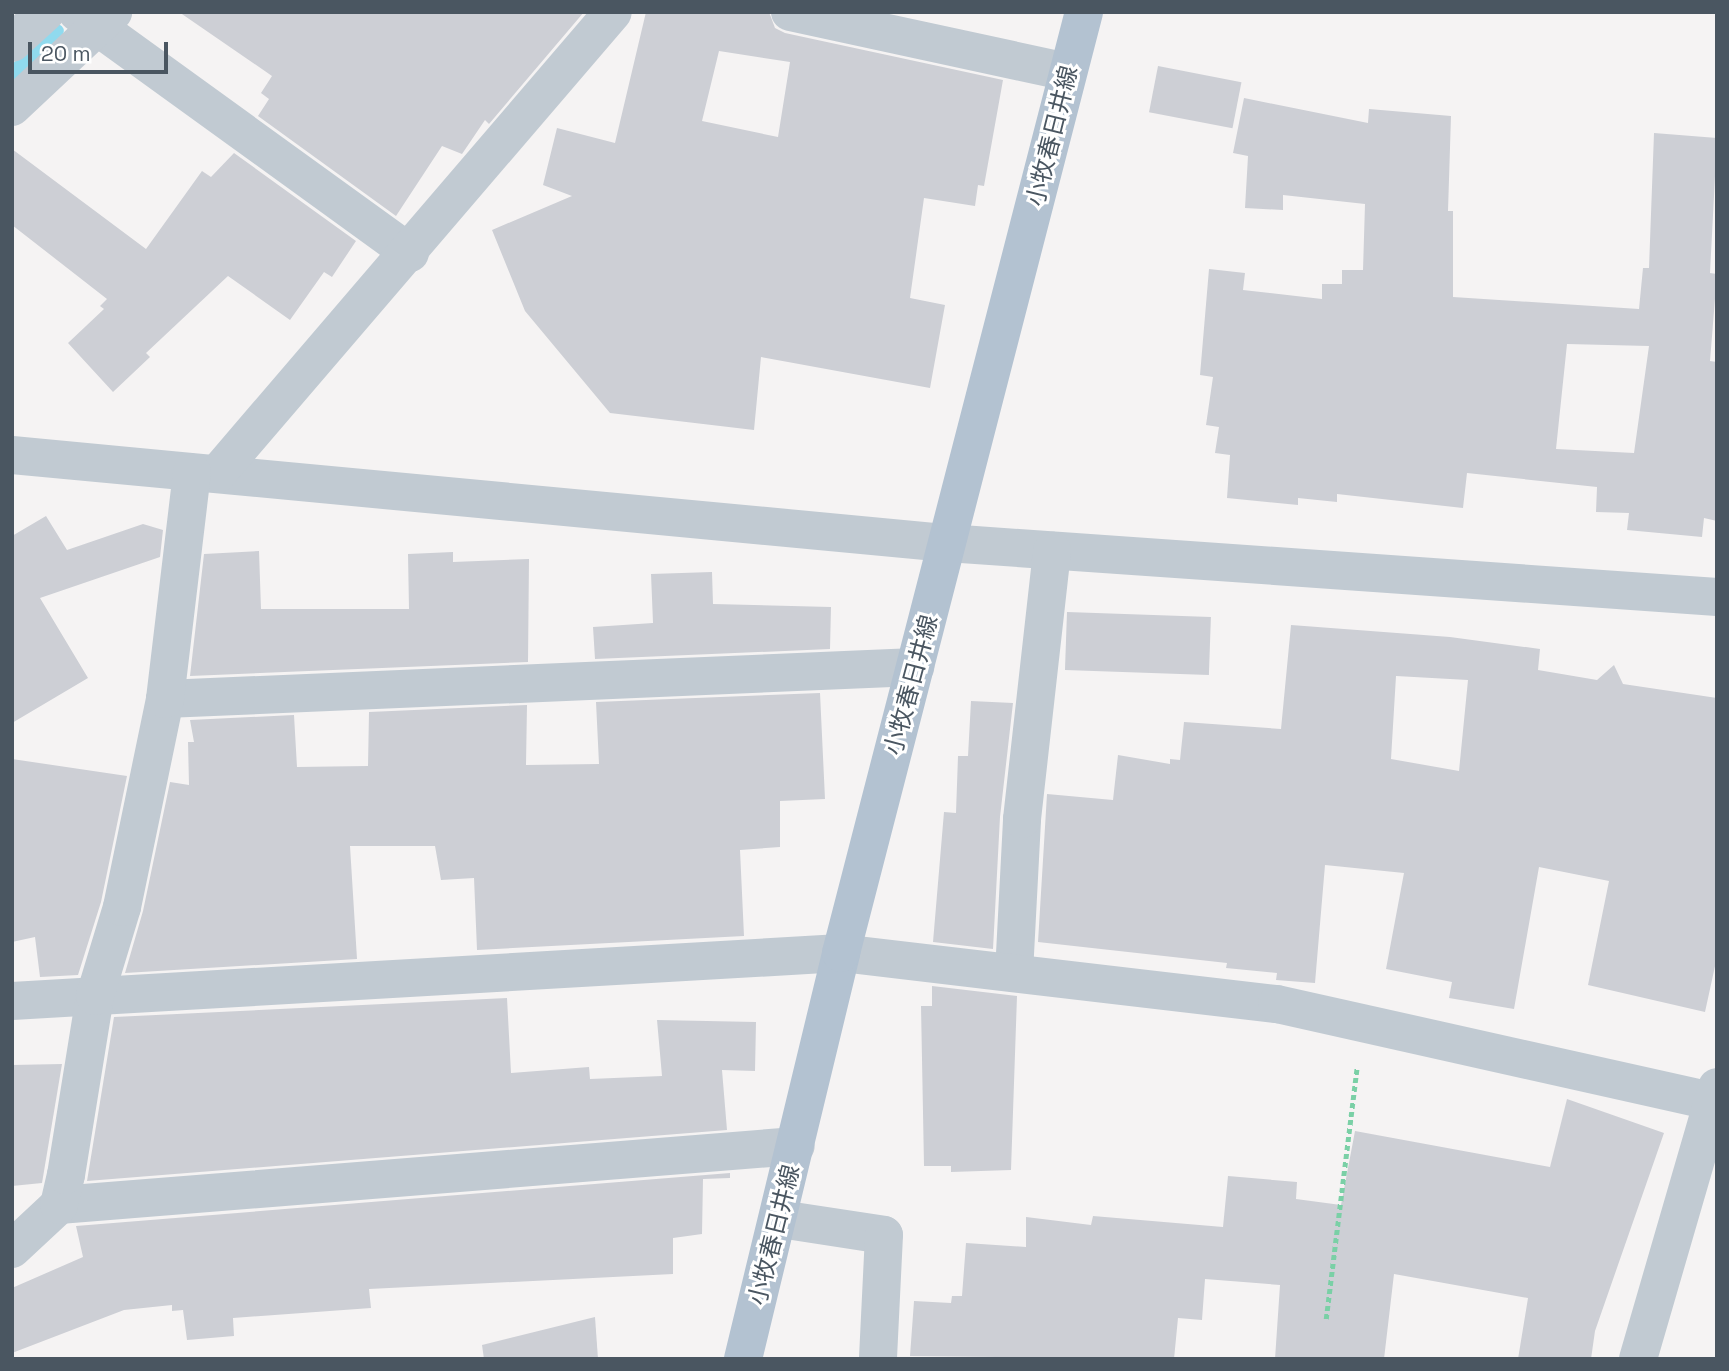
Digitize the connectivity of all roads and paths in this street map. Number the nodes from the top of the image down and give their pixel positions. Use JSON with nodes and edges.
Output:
{"nodes":[{"id":1,"x":47,"y":12,"type":"edge"},
{"id":2,"x":613,"y":12,"type":"edge"},
{"id":3,"x":790,"y":12,"type":"edge"},
{"id":4,"x":1084,"y":12,"type":"edge"},
{"id":5,"x":94,"y":18,"type":"edge"},
{"id":6,"x":12,"y":43,"type":"edge"},
{"id":7,"x":1068,"y":72,"type":"junction"},
{"id":8,"x":12,"y":107,"type":"edge"},
{"id":9,"x":410,"y":253,"type":"junction"},
{"id":10,"x":12,"y":455,"type":"edge"},
{"id":11,"x":205,"y":473,"type":"junction"},
{"id":12,"x":947,"y":543,"type":"junction"},
{"id":13,"x":1052,"y":551,"type":"junction"},
{"id":14,"x":1717,"y":597,"type":"edge"},
{"id":15,"x":915,"y":667,"type":"junction"},
{"id":16,"x":165,"y":699,"type":"junction"},
{"id":17,"x":841,"y":953,"type":"junction"},
{"id":18,"x":1014,"y":973,"type":"junction"},
{"id":19,"x":95,"y":996,"type":"junction"},
{"id":20,"x":12,"y":1001,"type":"edge"},
{"id":21,"x":1362,"y":1023,"type":"junction"},
{"id":22,"x":1715,"y":1097,"type":"edge"},
{"id":23,"x":796,"y":1146,"type":"junction"},
{"id":24,"x":59,"y":1205,"type":"junction"},
{"id":25,"x":780,"y":1219,"type":"junction"},
{"id":26,"x":12,"y":1249,"type":"edge"},
{"id":27,"x":1326,"y":1319,"type":"dead end"},
{"id":28,"x":743,"y":1359,"type":"edge"},
{"id":29,"x":878,"y":1359,"type":"edge"},
{"id":30,"x":1638,"y":1359,"type":"edge"}],
"edges":[{"from":1,"to":6,"type":"street"},
{"from":2,"to":9,"type":"street"},
{"from":3,"to":7,"type":"street"},
{"from":4,"to":7,"type":"main road","name":"小牧春日井線"},
{"from":5,"to":8,"type":"street"},
{"from":5,"to":9,"type":"street"},
{"from":7,"to":12,"type":"main road","name":"小牧春日井線"},
{"from":9,"to":11,"type":"street"},
{"from":10,"to":11,"type":"street"},
{"from":11,"to":12,"type":"street"},
{"from":11,"to":16,"type":"street"},
{"from":12,"to":13,"type":"street"},
{"from":12,"to":15,"type":"main road","name":"小牧春日井線"},
{"from":13,"to":14,"type":"street"},
{"from":13,"to":18,"type":"street"},
{"from":15,"to":16,"type":"street"},
{"from":15,"to":17,"type":"main road","name":"小牧春日井線"},
{"from":16,"to":19,"type":"street"},
{"from":17,"to":18,"type":"street"},
{"from":17,"to":19,"type":"street"},
{"from":17,"to":23,"type":"main road","name":"小牧春日井線"},
{"from":18,"to":21,"type":"street"},
{"from":19,"to":20,"type":"street"},
{"from":19,"to":24,"type":"street"},
{"from":21,"to":22,"type":"street"},
{"from":21,"to":27,"type":"path"},
{"from":22,"to":30,"type":"street"},
{"from":23,"to":24,"type":"street"},
{"from":23,"to":25,"type":"main road","name":"小牧春日井線"},
{"from":24,"to":26,"type":"street"},
{"from":25,"to":28,"type":"main road","name":"小牧春日井線"},
{"from":25,"to":29,"type":"street"}]}
